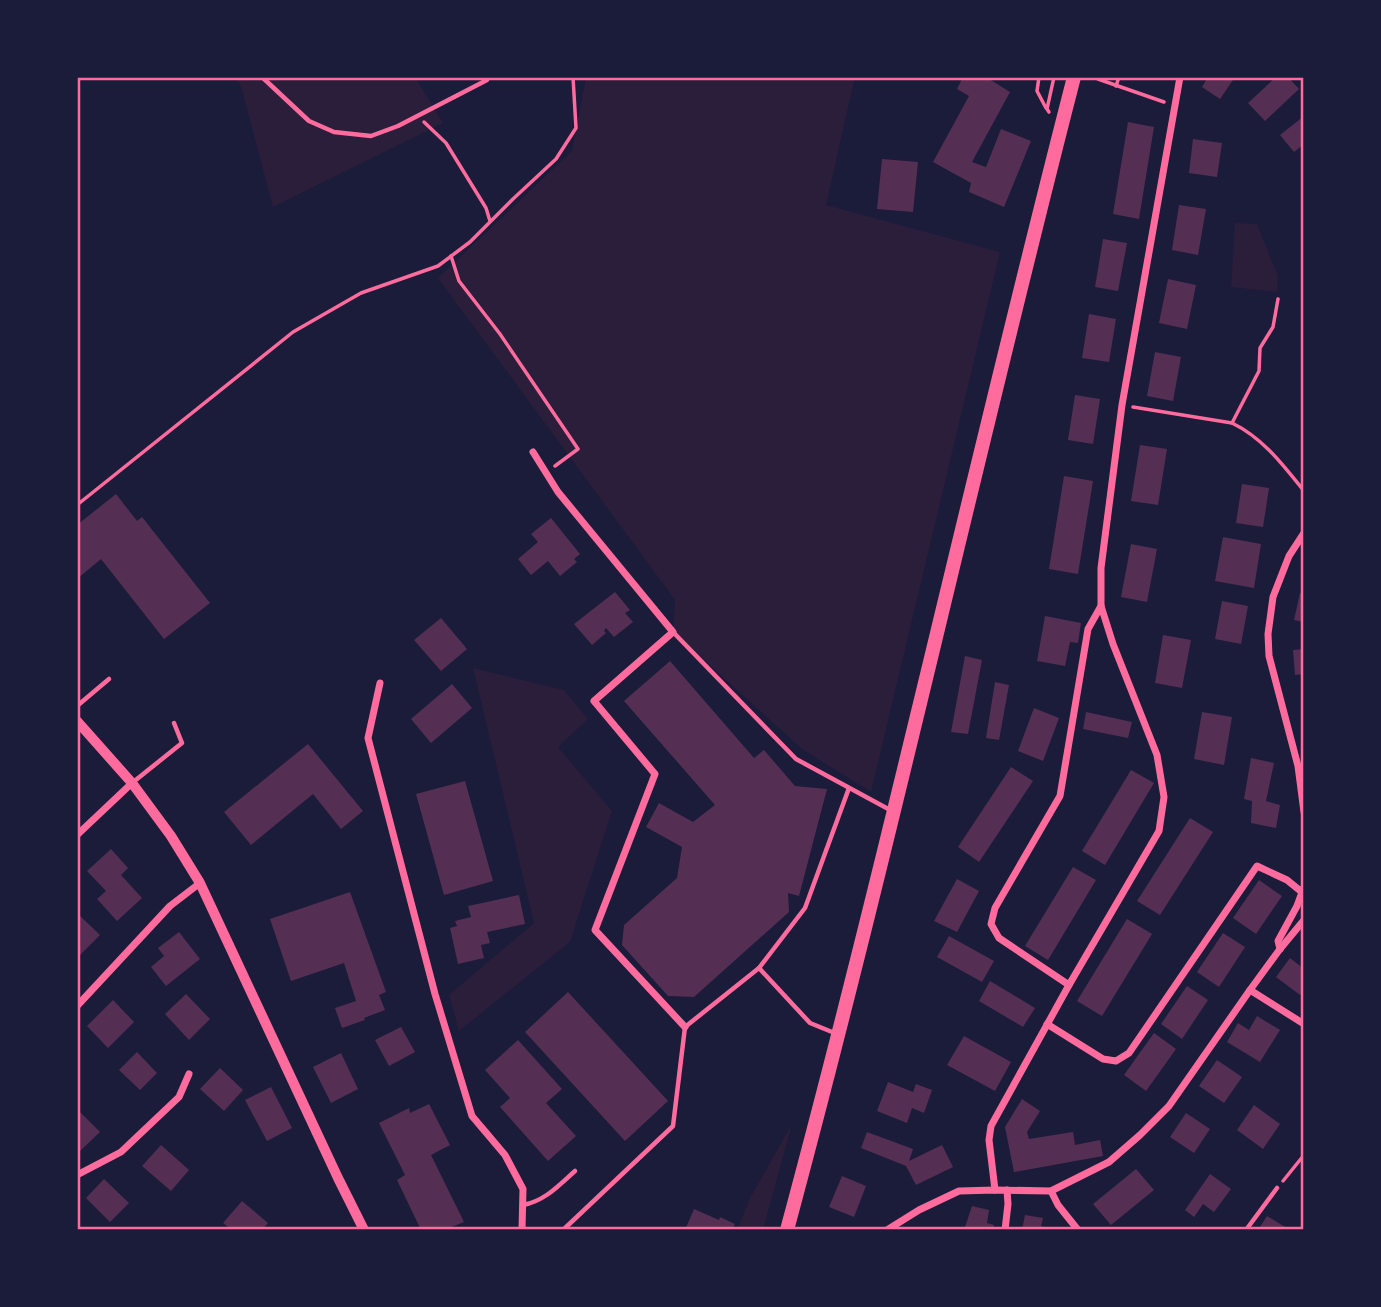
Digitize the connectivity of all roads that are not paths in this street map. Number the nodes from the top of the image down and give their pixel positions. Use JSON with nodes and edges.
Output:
{"nodes":[{"id":1,"x":262,"y":77,"type":"edge"},
{"id":2,"x":1074,"y":77,"type":"edge"},
{"id":3,"x":1180,"y":77,"type":"edge"},
{"id":4,"x":487,"y":80,"type":"dead end"},
{"id":5,"x":533,"y":453,"type":"dead end"},
{"id":6,"x":1304,"y":533,"type":"edge"},
{"id":7,"x":1101,"y":606,"type":"junction"},
{"id":8,"x":673,"y":632,"type":"junction"},
{"id":9,"x":109,"y":679,"type":"dead end"},
{"id":10,"x":380,"y":683,"type":"dead end"},
{"id":11,"x":77,"y":706,"type":"edge"},
{"id":12,"x":77,"y":721,"type":"edge"},
{"id":13,"x":174,"y":723,"type":"dead end"},
{"id":14,"x":132,"y":783,"type":"junction"},
{"id":15,"x":849,"y":788,"type":"junction"},
{"id":16,"x":893,"y":811,"type":"junction"},
{"id":17,"x":1304,"y":812,"type":"edge"},
{"id":18,"x":77,"y":835,"type":"edge"},
{"id":19,"x":200,"y":883,"type":"junction"},
{"id":20,"x":1303,"y":890,"type":"edge"},
{"id":21,"x":1304,"y":920,"type":"edge"},
{"id":22,"x":1280,"y":949,"type":"junction"},
{"id":23,"x":759,"y":968,"type":"junction"},
{"id":24,"x":1069,"y":985,"type":"junction"},
{"id":25,"x":1250,"y":990,"type":"junction"},
{"id":26,"x":77,"y":1006,"type":"edge"},
{"id":27,"x":1047,"y":1024,"type":"junction"},
{"id":28,"x":1304,"y":1024,"type":"edge"},
{"id":29,"x":685,"y":1027,"type":"junction"},
{"id":30,"x":837,"y":1034,"type":"junction"},
{"id":31,"x":189,"y":1074,"type":"dead end"},
{"id":32,"x":575,"y":1171,"type":"dead end"},
{"id":33,"x":77,"y":1175,"type":"edge"},
{"id":34,"x":1277,"y":1188,"type":"road end"},
{"id":35,"x":995,"y":1190,"type":"junction"},
{"id":36,"x":1007,"y":1190,"type":"junction"},
{"id":37,"x":1051,"y":1191,"type":"junction"},
{"id":38,"x":522,"y":1205,"type":"junction"},
{"id":39,"x":364,"y":1230,"type":"edge"},
{"id":40,"x":522,"y":1230,"type":"edge"},
{"id":41,"x":563,"y":1230,"type":"edge"},
{"id":42,"x":787,"y":1230,"type":"edge"},
{"id":43,"x":887,"y":1230,"type":"edge"},
{"id":44,"x":1005,"y":1230,"type":"edge"},
{"id":45,"x":1078,"y":1230,"type":"edge"},
{"id":46,"x":1246,"y":1230,"type":"edge"}],
"edges":[{"from":1,"to":4,"type":"lane"},
{"from":2,"to":16,"type":"main road"},
{"from":3,"to":7,"type":"street"},
{"from":5,"to":8,"type":"street"},
{"from":6,"to":17,"type":"street"},
{"from":7,"to":24,"type":"street"},
{"from":7,"to":24,"type":"street"},
{"from":8,"to":15,"type":"lane"},
{"from":8,"to":29,"type":"street"},
{"from":9,"to":11,"type":"lane"},
{"from":10,"to":38,"type":"street"},
{"from":12,"to":14,"type":"street"},
{"from":13,"to":14,"type":"lane"},
{"from":14,"to":18,"type":"street"},
{"from":14,"to":19,"type":"street"},
{"from":15,"to":16,"type":"lane"},
{"from":15,"to":23,"type":"lane"},
{"from":16,"to":30,"type":"main road"},
{"from":19,"to":26,"type":"street"},
{"from":19,"to":39,"type":"street"},
{"from":20,"to":22,"type":"street"},
{"from":20,"to":27,"type":"street"},
{"from":21,"to":22,"type":"street"},
{"from":22,"to":25,"type":"street"},
{"from":23,"to":29,"type":"lane"},
{"from":23,"to":30,"type":"lane"},
{"from":24,"to":27,"type":"street"},
{"from":25,"to":28,"type":"street"},
{"from":25,"to":37,"type":"street"},
{"from":27,"to":35,"type":"street"},
{"from":29,"to":41,"type":"lane"},
{"from":30,"to":42,"type":"main road"},
{"from":31,"to":33,"type":"street"},
{"from":32,"to":38,"type":"lane"},
{"from":34,"to":46,"type":"lane"},
{"from":35,"to":36,"type":"street"},
{"from":35,"to":43,"type":"street"},
{"from":36,"to":37,"type":"street"},
{"from":36,"to":44,"type":"street"},
{"from":37,"to":45,"type":"street"},
{"from":38,"to":40,"type":"street"}]}
